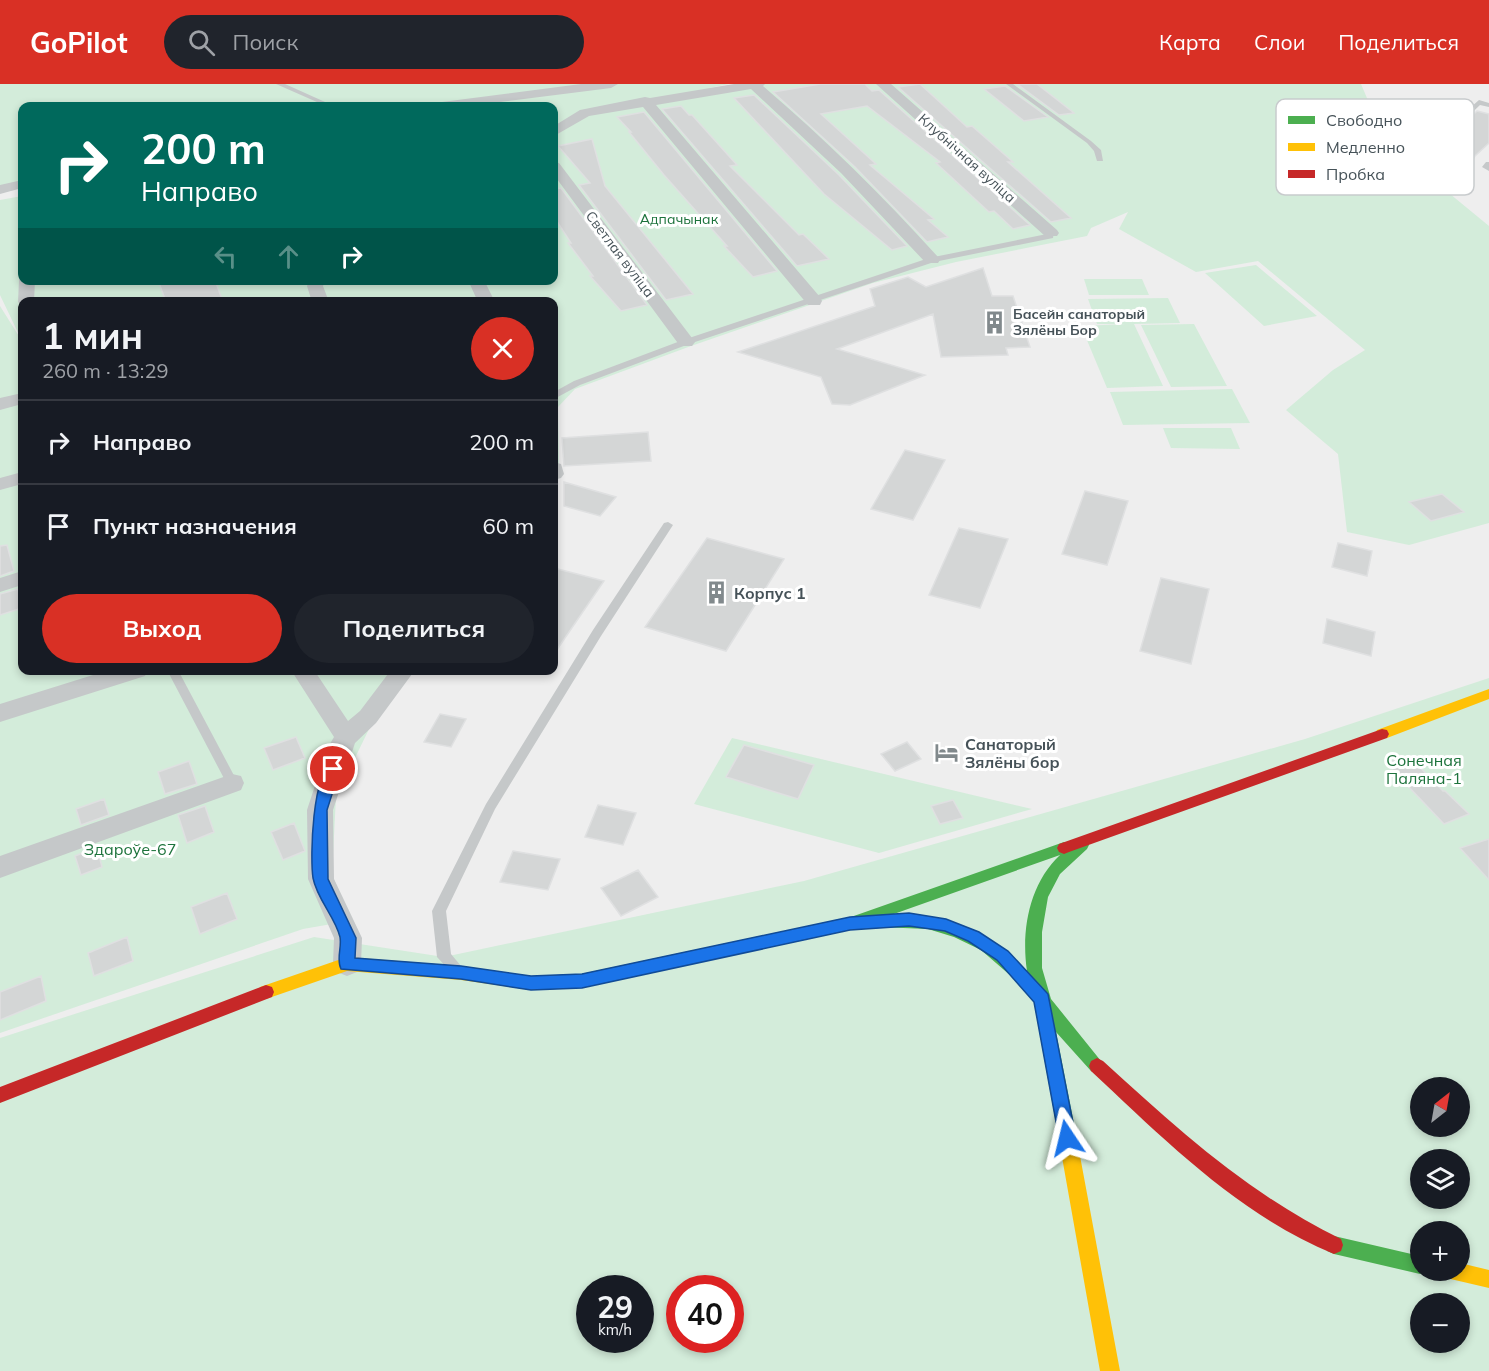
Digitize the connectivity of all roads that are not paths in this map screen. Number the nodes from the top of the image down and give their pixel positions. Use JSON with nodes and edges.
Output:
{"nodes":[{"id":1,"x":279,"y":84,"type":"edge"},
{"id":2,"x":611,"y":84,"type":"edge"},
{"id":3,"x":756,"y":84,"type":"edge"},
{"id":4,"x":883,"y":84,"type":"edge"},
{"id":5,"x":1009,"y":84,"type":"edge"},
{"id":6,"x":645,"y":101,"type":"junction"},
{"id":7,"x":322,"y":102,"type":"edge"},
{"id":8,"x":473,"y":102,"type":"edge"},
{"id":9,"x":1489,"y":105,"type":"edge"},
{"id":10,"x":1474,"y":107,"type":"edge"},
{"id":11,"x":558,"y":130,"type":"edge"},
{"id":12,"x":1100,"y":159,"type":"dead end"},
{"id":13,"x":1489,"y":164,"type":"edge"},
{"id":14,"x":1489,"y":169,"type":"edge"},
{"id":15,"x":558,"y":171,"type":"edge"},
{"id":16,"x":18,"y":185,"type":"edge"},
{"id":17,"x":0,"y":190,"type":"edge"},
{"id":18,"x":1051,"y":233,"type":"joint"},
{"id":19,"x":932,"y":260,"type":"junction"},
{"id":20,"x":814,"y":301,"type":"junction"},
{"id":21,"x":686,"y":342,"type":"junction"},
{"id":22,"x":558,"y":394,"type":"edge"},
{"id":23,"x":18,"y":400,"type":"edge"},
{"id":24,"x":0,"y":404,"type":"edge"},
{"id":25,"x":18,"y":479,"type":"edge"},
{"id":26,"x":0,"y":484,"type":"edge"},
{"id":27,"x":668,"y":525,"type":"dead end"},
{"id":28,"x":18,"y":579,"type":"edge"},
{"id":29,"x":0,"y":585,"type":"edge"},
{"id":30,"x":121,"y":675,"type":"edge"},
{"id":31,"x":175,"y":675,"type":"edge"},
{"id":32,"x":305,"y":675,"type":"edge"},
{"id":33,"x":400,"y":675,"type":"edge"},
{"id":34,"x":1487,"y":698,"type":"edge"},
{"id":35,"x":0,"y":712,"type":"edge"},
{"id":36,"x":346,"y":737,"type":"junction"},
{"id":37,"x":232,"y":783,"type":"joint"},
{"id":38,"x":1102,"y":833,"type":"junction"},
{"id":39,"x":0,"y":867,"type":"edge"},
{"id":40,"x":850,"y":923,"type":"junction"},
{"id":41,"x":347,"y":964,"type":"junction"},
{"id":42,"x":461,"y":973,"type":"junction"},
{"id":43,"x":1042,"y":999,"type":"junction"},
{"id":44,"x":0,"y":1095,"type":"edge"},
{"id":45,"x":1410,"y":1262,"type":"edge"},
{"id":46,"x":1470,"y":1275,"type":"edge"},
{"id":47,"x":1489,"y":1279,"type":"edge"},
{"id":48,"x":1110,"y":1371,"type":"edge"}],
"edges":[{"from":1,"to":7,"type":"lane"},
{"from":2,"to":8,"type":"street"},
{"from":3,"to":6,"type":"street"},
{"from":3,"to":19,"type":"street"},
{"from":4,"to":18,"type":"street","name":"Клубнічная вуліца"},
{"from":5,"to":12,"type":"lane"},
{"from":6,"to":11,"type":"street"},
{"from":6,"to":20,"type":"street"},
{"from":9,"to":10,"type":"lane"},
{"from":13,"to":14,"type":"lane"},
{"from":15,"to":21,"type":"street","name":"Светлая вуліца"},
{"from":16,"to":17,"type":"street"},
{"from":18,"to":19,"type":"lane"},
{"from":19,"to":20,"type":"lane"},
{"from":20,"to":21,"type":"lane"},
{"from":21,"to":22,"type":"lane"},
{"from":23,"to":24,"type":"street"},
{"from":25,"to":26,"type":"street"},
{"from":27,"to":42,"type":"lane"},
{"from":28,"to":29,"type":"street"},
{"from":30,"to":35,"type":"street"},
{"from":31,"to":37,"type":"lane"},
{"from":32,"to":36,"type":"street"},
{"from":33,"to":36,"type":"street"},
{"from":34,"to":38,"type":"street"},
{"from":36,"to":41,"type":"street"},
{"from":37,"to":39,"type":"street"},
{"from":38,"to":40,"type":"street"},
{"from":38,"to":43,"type":"street"},
{"from":40,"to":42,"type":"street"},
{"from":40,"to":43,"type":"street"},
{"from":41,"to":42,"type":"street"},
{"from":41,"to":44,"type":"street"},
{"from":43,"to":45,"type":"street"},
{"from":43,"to":48,"type":"street"},
{"from":46,"to":47,"type":"street"}]}
